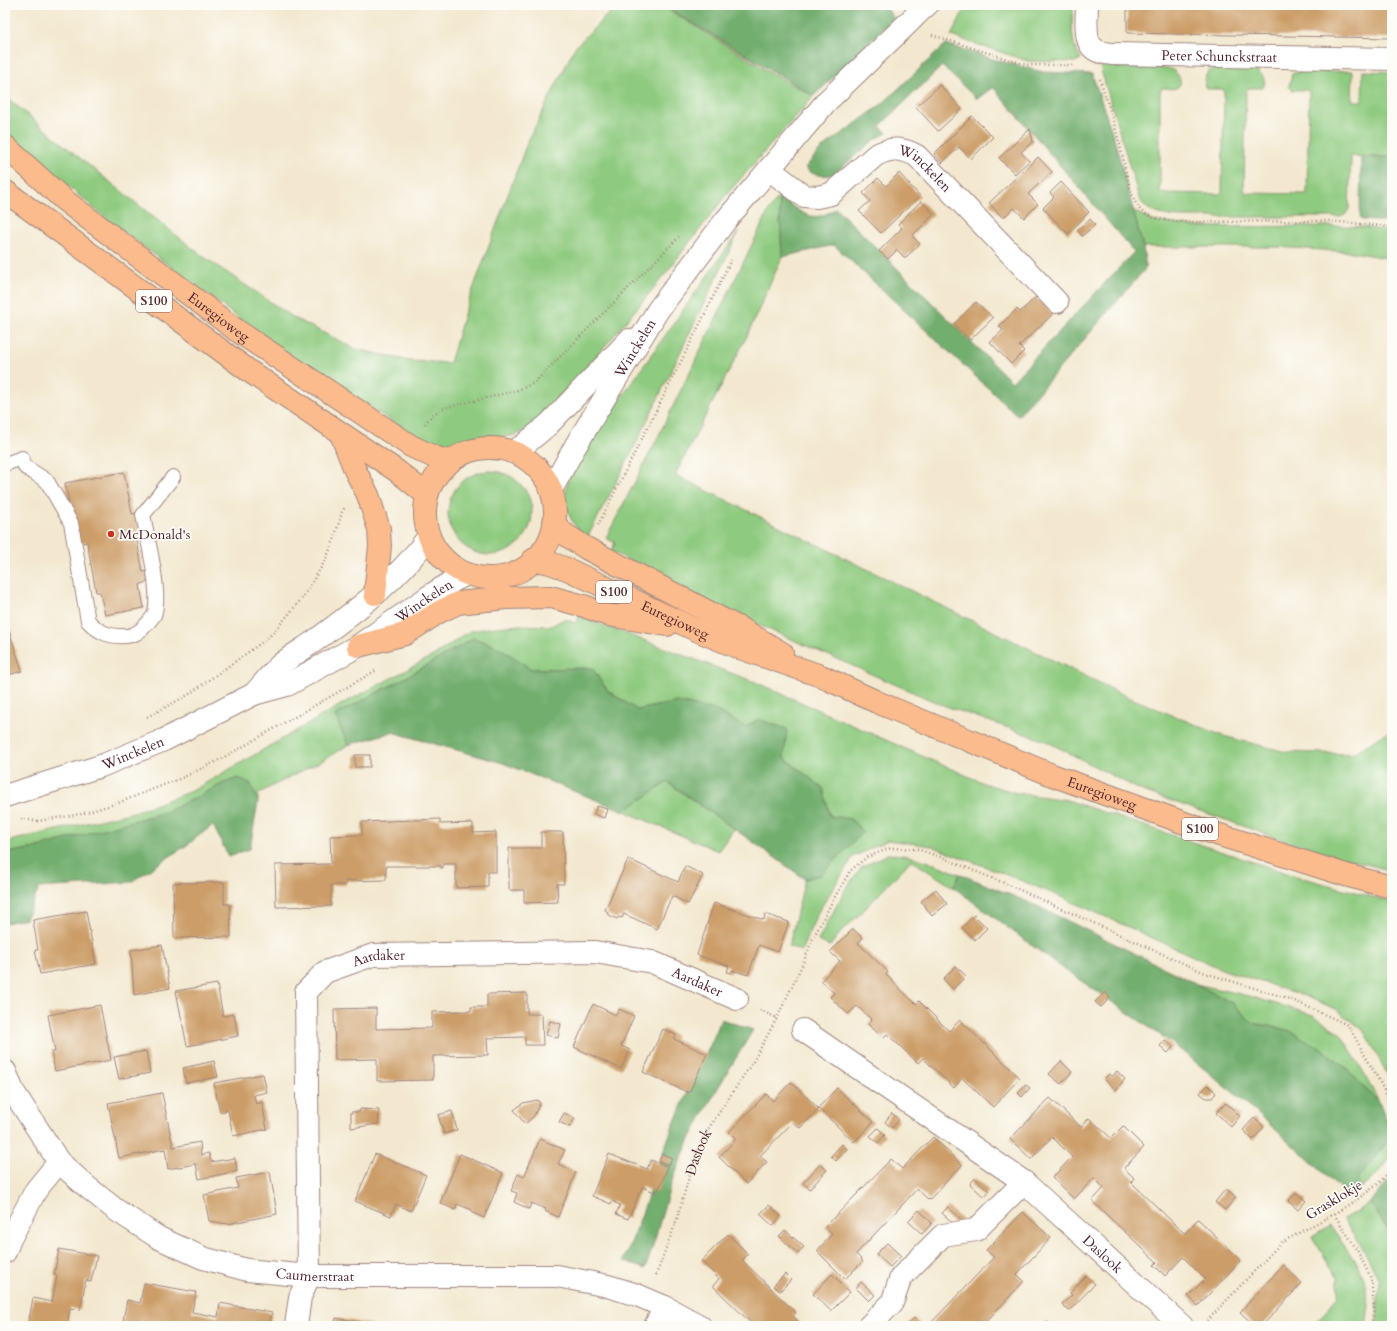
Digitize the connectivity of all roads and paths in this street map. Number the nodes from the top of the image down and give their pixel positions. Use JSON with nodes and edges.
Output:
{"nodes":[{"id":1,"x":1087,"y":5,"type":"edge"},
{"id":2,"x":916,"y":11,"type":"edge"},
{"id":3,"x":1392,"y":59,"type":"edge"},
{"id":4,"x":1081,"y":66,"type":"dead end"},
{"id":5,"x":1098,"y":73,"type":"dead end"},
{"id":6,"x":5,"y":146,"type":"edge"},
{"id":7,"x":769,"y":169,"type":"junction"},
{"id":8,"x":5,"y":191,"type":"edge"},
{"id":9,"x":1392,"y":227,"type":"edge"},
{"id":10,"x":1057,"y":302,"type":"dead end"},
{"id":11,"x":658,"y":310,"type":"junction"},
{"id":12,"x":341,"y":434,"type":"junction"},
{"id":13,"x":512,"y":452,"type":"junction"},
{"id":14,"x":450,"y":462,"type":"junction"},
{"id":15,"x":5,"y":464,"type":"edge"},
{"id":16,"x":172,"y":477,"type":"dead end"},
{"id":17,"x":551,"y":490,"type":"junction"},
{"id":18,"x":427,"y":495,"type":"junction"},
{"id":19,"x":554,"y":523,"type":"junction"},
{"id":20,"x":429,"y":536,"type":"junction"},
{"id":21,"x":533,"y":560,"type":"junction"},
{"id":22,"x":466,"y":574,"type":"junction"},
{"id":23,"x":375,"y":594,"type":"junction"},
{"id":24,"x":694,"y":629,"type":"junction"},
{"id":25,"x":358,"y":646,"type":"junction"},
{"id":26,"x":820,"y":676,"type":"junction"},
{"id":27,"x":254,"y":694,"type":"junction"},
{"id":28,"x":5,"y":796,"type":"edge"},
{"id":29,"x":1392,"y":886,"type":"edge"},
{"id":30,"x":737,"y":1000,"type":"joint"},
{"id":31,"x":777,"y":1018,"type":"junction"},
{"id":32,"x":804,"y":1030,"type":"joint"},
{"id":33,"x":5,"y":1071,"type":"edge"},
{"id":34,"x":1392,"y":1107,"type":"edge"},
{"id":35,"x":59,"y":1162,"type":"junction"},
{"id":36,"x":1392,"y":1169,"type":"edge"},
{"id":37,"x":1024,"y":1182,"type":"junction"},
{"id":38,"x":1334,"y":1214,"type":"junction"},
{"id":39,"x":5,"y":1252,"type":"edge"},
{"id":40,"x":309,"y":1276,"type":"junction"},
{"id":41,"x":656,"y":1303,"type":"junction"},
{"id":42,"x":296,"y":1326,"type":"edge"},
{"id":43,"x":655,"y":1326,"type":"edge"},
{"id":44,"x":700,"y":1326,"type":"edge"},
{"id":45,"x":869,"y":1326,"type":"edge"},
{"id":46,"x":1182,"y":1326,"type":"edge"},
{"id":47,"x":1203,"y":1326,"type":"edge"},
{"id":48,"x":1372,"y":1326,"type":"edge"}],
"edges":[{"from":1,"to":3,"type":"street","name":"Peter Schunckstraat"},
{"from":2,"to":4,"type":"path"},
{"from":2,"to":7,"type":"street","name":"Winckelen"},
{"from":5,"to":9,"type":"path"},
{"from":6,"to":14,"type":"main road","name":"Euregioweg","number":"S100"},
{"from":7,"to":10,"type":"street","name":"Winckelen"},
{"from":7,"to":11,"type":"street","name":"Winckelen"},
{"from":8,"to":12,"type":"main road","name":"Euregioweg","number":"S100"},
{"from":11,"to":13,"type":"street","name":"Winckelen"},
{"from":11,"to":17,"type":"street","name":"Winckelen"},
{"from":12,"to":18,"type":"main road","name":"Euregioweg","number":"S100"},
{"from":12,"to":23,"type":"main road"},
{"from":13,"to":14,"type":"main road"},
{"from":13,"to":17,"type":"main road"},
{"from":14,"to":18,"type":"main road"},
{"from":15,"to":16,"type":"lane"},
{"from":17,"to":19,"type":"main road"},
{"from":18,"to":20,"type":"main road"},
{"from":19,"to":21,"type":"main road"},
{"from":19,"to":26,"type":"main road","name":"Euregioweg","number":"S100"},
{"from":20,"to":22,"type":"main road"},
{"from":20,"to":23,"type":"street","name":"Winckelen"},
{"from":21,"to":22,"type":"main road"},
{"from":21,"to":24,"type":"main road","name":"Euregioweg","number":"S100"},
{"from":22,"to":25,"type":"street","name":"Winckelen"},
{"from":23,"to":27,"type":"street","name":"Winckelen"},
{"from":24,"to":25,"type":"main road"},
{"from":24,"to":26,"type":"main road","name":"Euregioweg","number":"S100"},
{"from":25,"to":27,"type":"street","name":"Winckelen"},
{"from":26,"to":29,"type":"main road","name":"Euregioweg","number":"S100"},
{"from":27,"to":28,"type":"street","name":"Winckelen"},
{"from":30,"to":31,"type":"path"},
{"from":30,"to":40,"type":"street","name":"Aardaker"},
{"from":31,"to":32,"type":"path"},
{"from":31,"to":34,"type":"path","name":"Daslook"},
{"from":31,"to":41,"type":"path","name":"Daslook"},
{"from":32,"to":37,"type":"street","name":"Daslook"},
{"from":33,"to":35,"type":"street","name":"Caumerstraat"},
{"from":35,"to":39,"type":"street"},
{"from":35,"to":40,"type":"street","name":"Caumerstraat"},
{"from":36,"to":38,"type":"path","name":"Grasklokje"},
{"from":37,"to":45,"type":"street"},
{"from":37,"to":46,"type":"street","name":"Daslook"},
{"from":38,"to":47,"type":"path","name":"Grasklokje"},
{"from":38,"to":48,"type":"path"},
{"from":40,"to":41,"type":"street","name":"Caumerstraat"},
{"from":40,"to":42,"type":"street"},
{"from":41,"to":43,"type":"street"},
{"from":41,"to":44,"type":"street","name":"Caumerstraat"}]}
